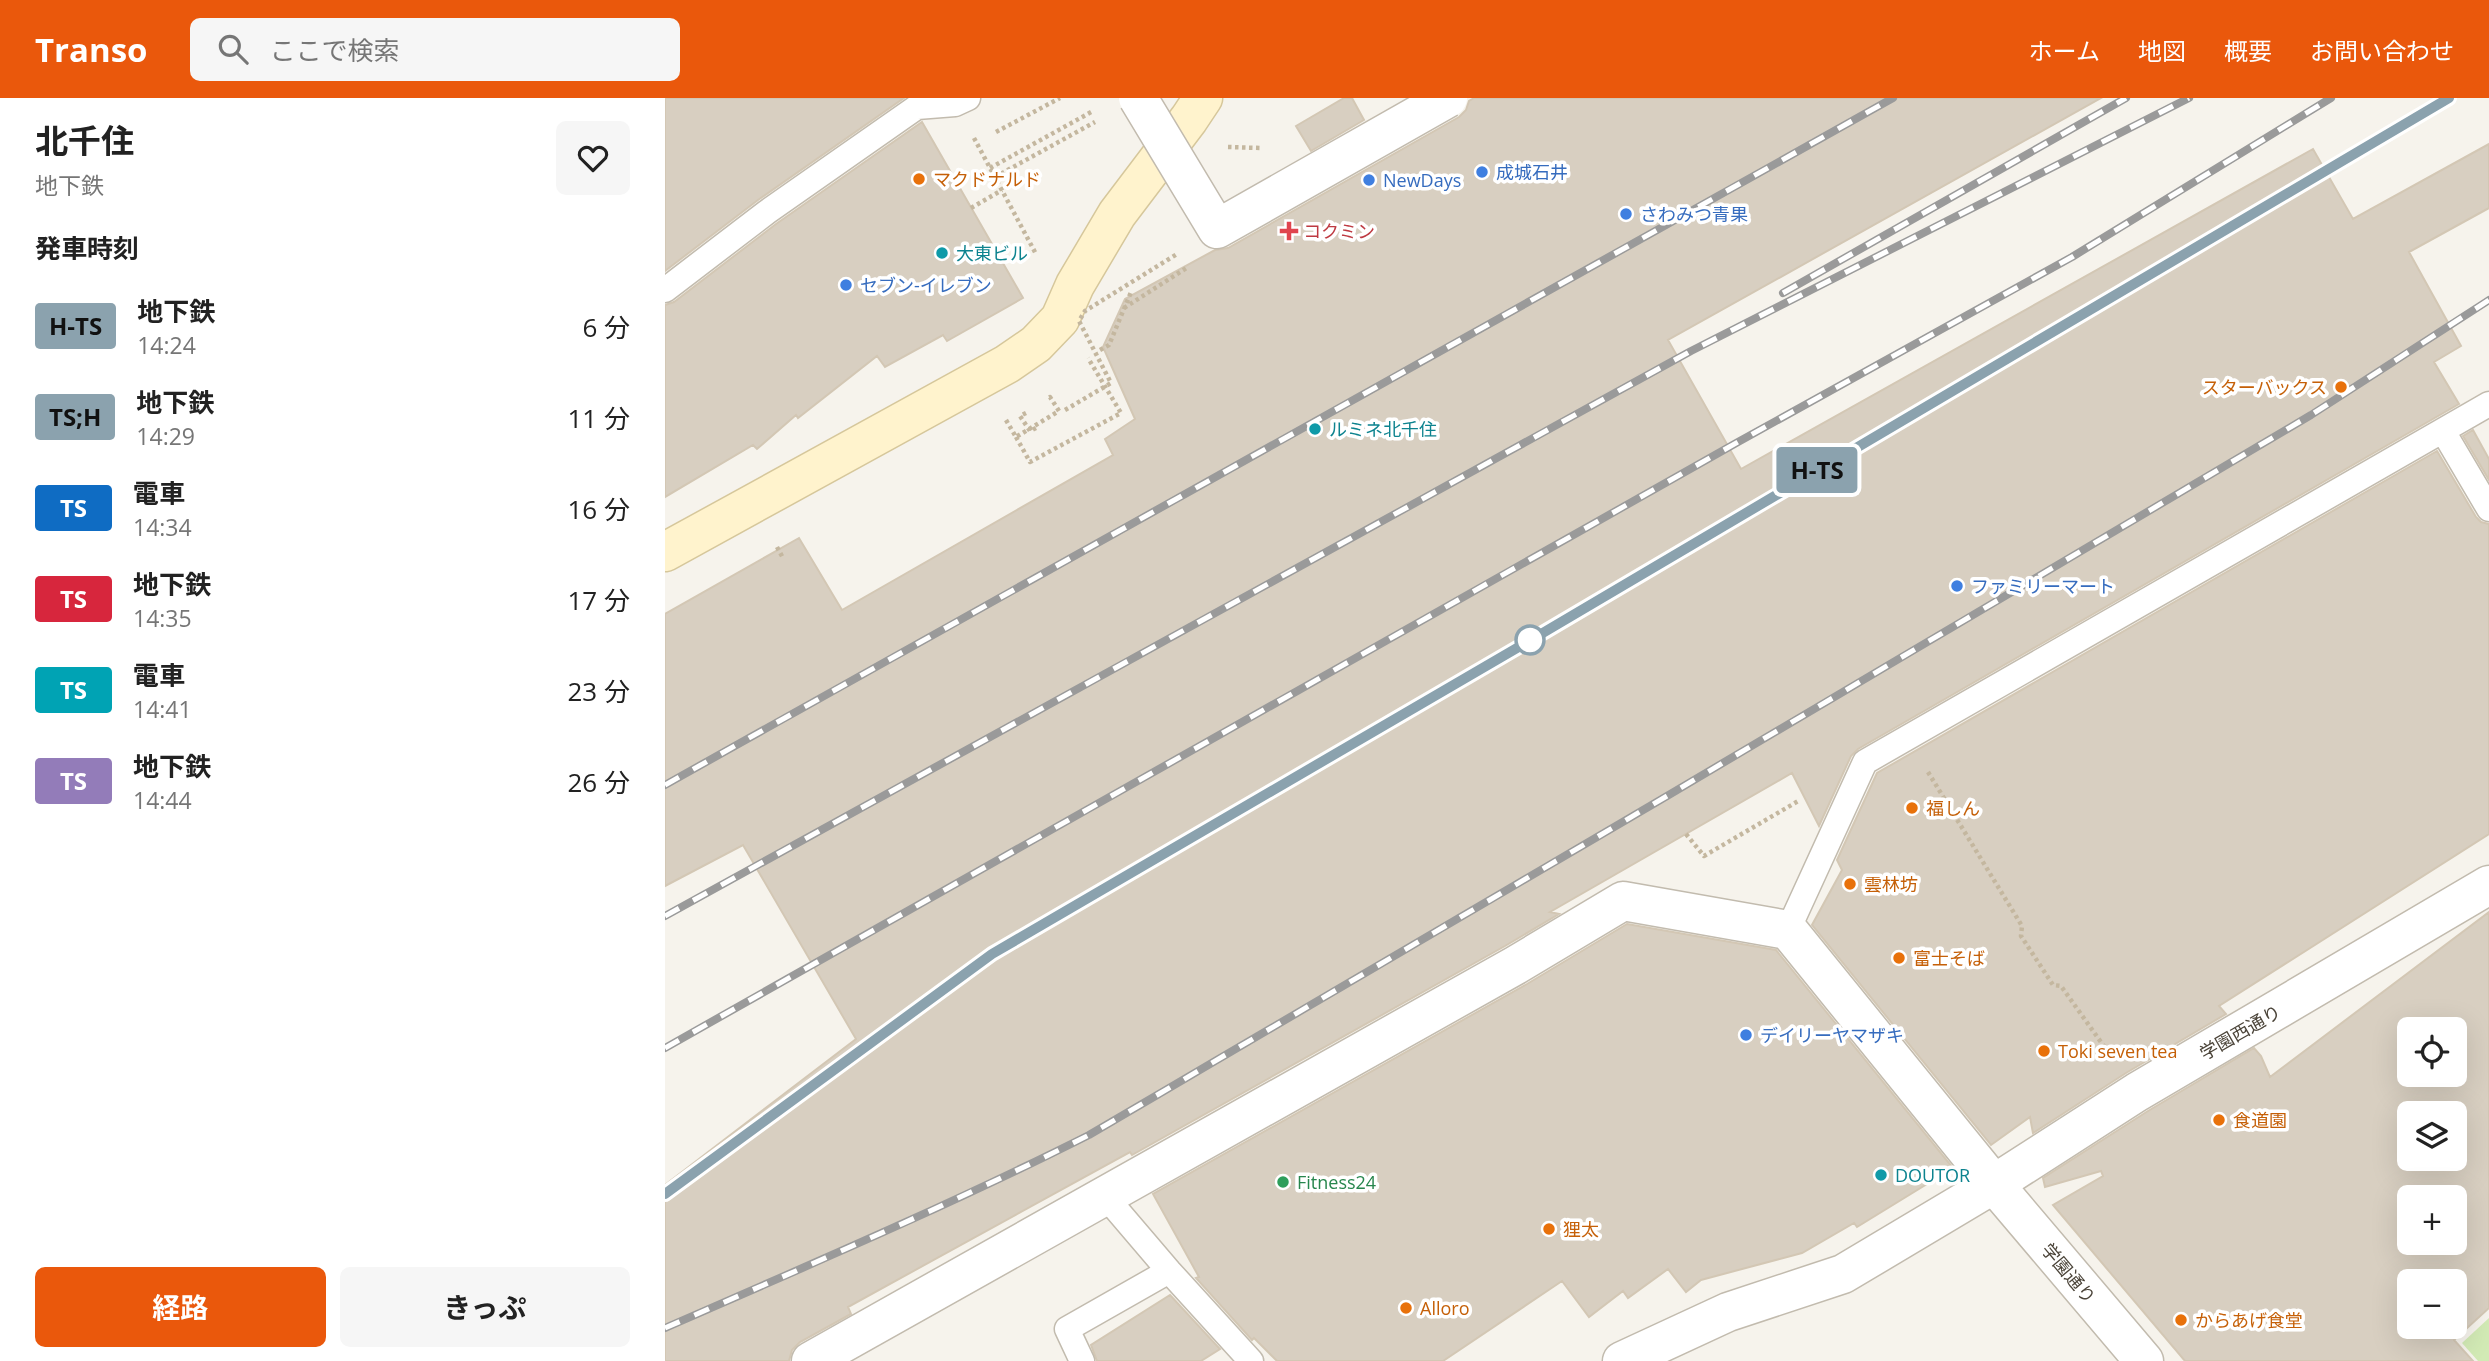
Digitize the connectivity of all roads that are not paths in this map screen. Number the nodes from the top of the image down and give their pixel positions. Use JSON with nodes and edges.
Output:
{"nodes":[{"id":1,"x":1131,"y":98,"type":"edge"},
{"id":2,"x":1447,"y":98,"type":"edge"},
{"id":3,"x":961,"y":101,"type":"edge"},
{"id":4,"x":1120,"y":102,"type":"edge"},
{"id":5,"x":1196,"y":109,"type":"edge"},
{"id":6,"x":665,"y":290,"type":"edge"},
{"id":7,"x":2489,"y":404,"type":"edge"},
{"id":8,"x":2442,"y":431,"type":"junction"},
{"id":9,"x":2489,"y":509,"type":"edge"},
{"id":10,"x":665,"y":552,"type":"edge"},
{"id":11,"x":2489,"y":885,"type":"edge"},
{"id":12,"x":1788,"y":930,"type":"junction"},
{"id":13,"x":1994,"y":1184,"type":"junction"},
{"id":14,"x":1105,"y":1195,"type":"junction"},
{"id":15,"x":1169,"y":1271,"type":"junction"},
{"id":16,"x":811,"y":1361,"type":"edge"},
{"id":17,"x":1082,"y":1361,"type":"edge"},
{"id":18,"x":1251,"y":1361,"type":"edge"},
{"id":19,"x":1622,"y":1361,"type":"edge"},
{"id":20,"x":2144,"y":1361,"type":"edge"}],
"edges":[{"from":1,"to":5,"type":"lane"},
{"from":2,"to":4,"type":"street","bridge":true},
{"from":3,"to":6,"type":"lane"},
{"from":5,"to":10,"type":"street"},
{"from":7,"to":8,"type":"lane"},
{"from":8,"to":9,"type":"lane"},
{"from":8,"to":12,"type":"lane"},
{"from":11,"to":13,"type":"street","name":"学園西通り"},
{"from":12,"to":13,"type":"street","name":"学園通り"},
{"from":12,"to":14,"type":"street"},
{"from":13,"to":19,"type":"street","name":"学園西通り"},
{"from":13,"to":20,"type":"street","name":"学園通り"},
{"from":14,"to":15,"type":"lane"},
{"from":14,"to":16,"type":"street"},
{"from":15,"to":17,"type":"lane"},
{"from":15,"to":18,"type":"lane"}]}
